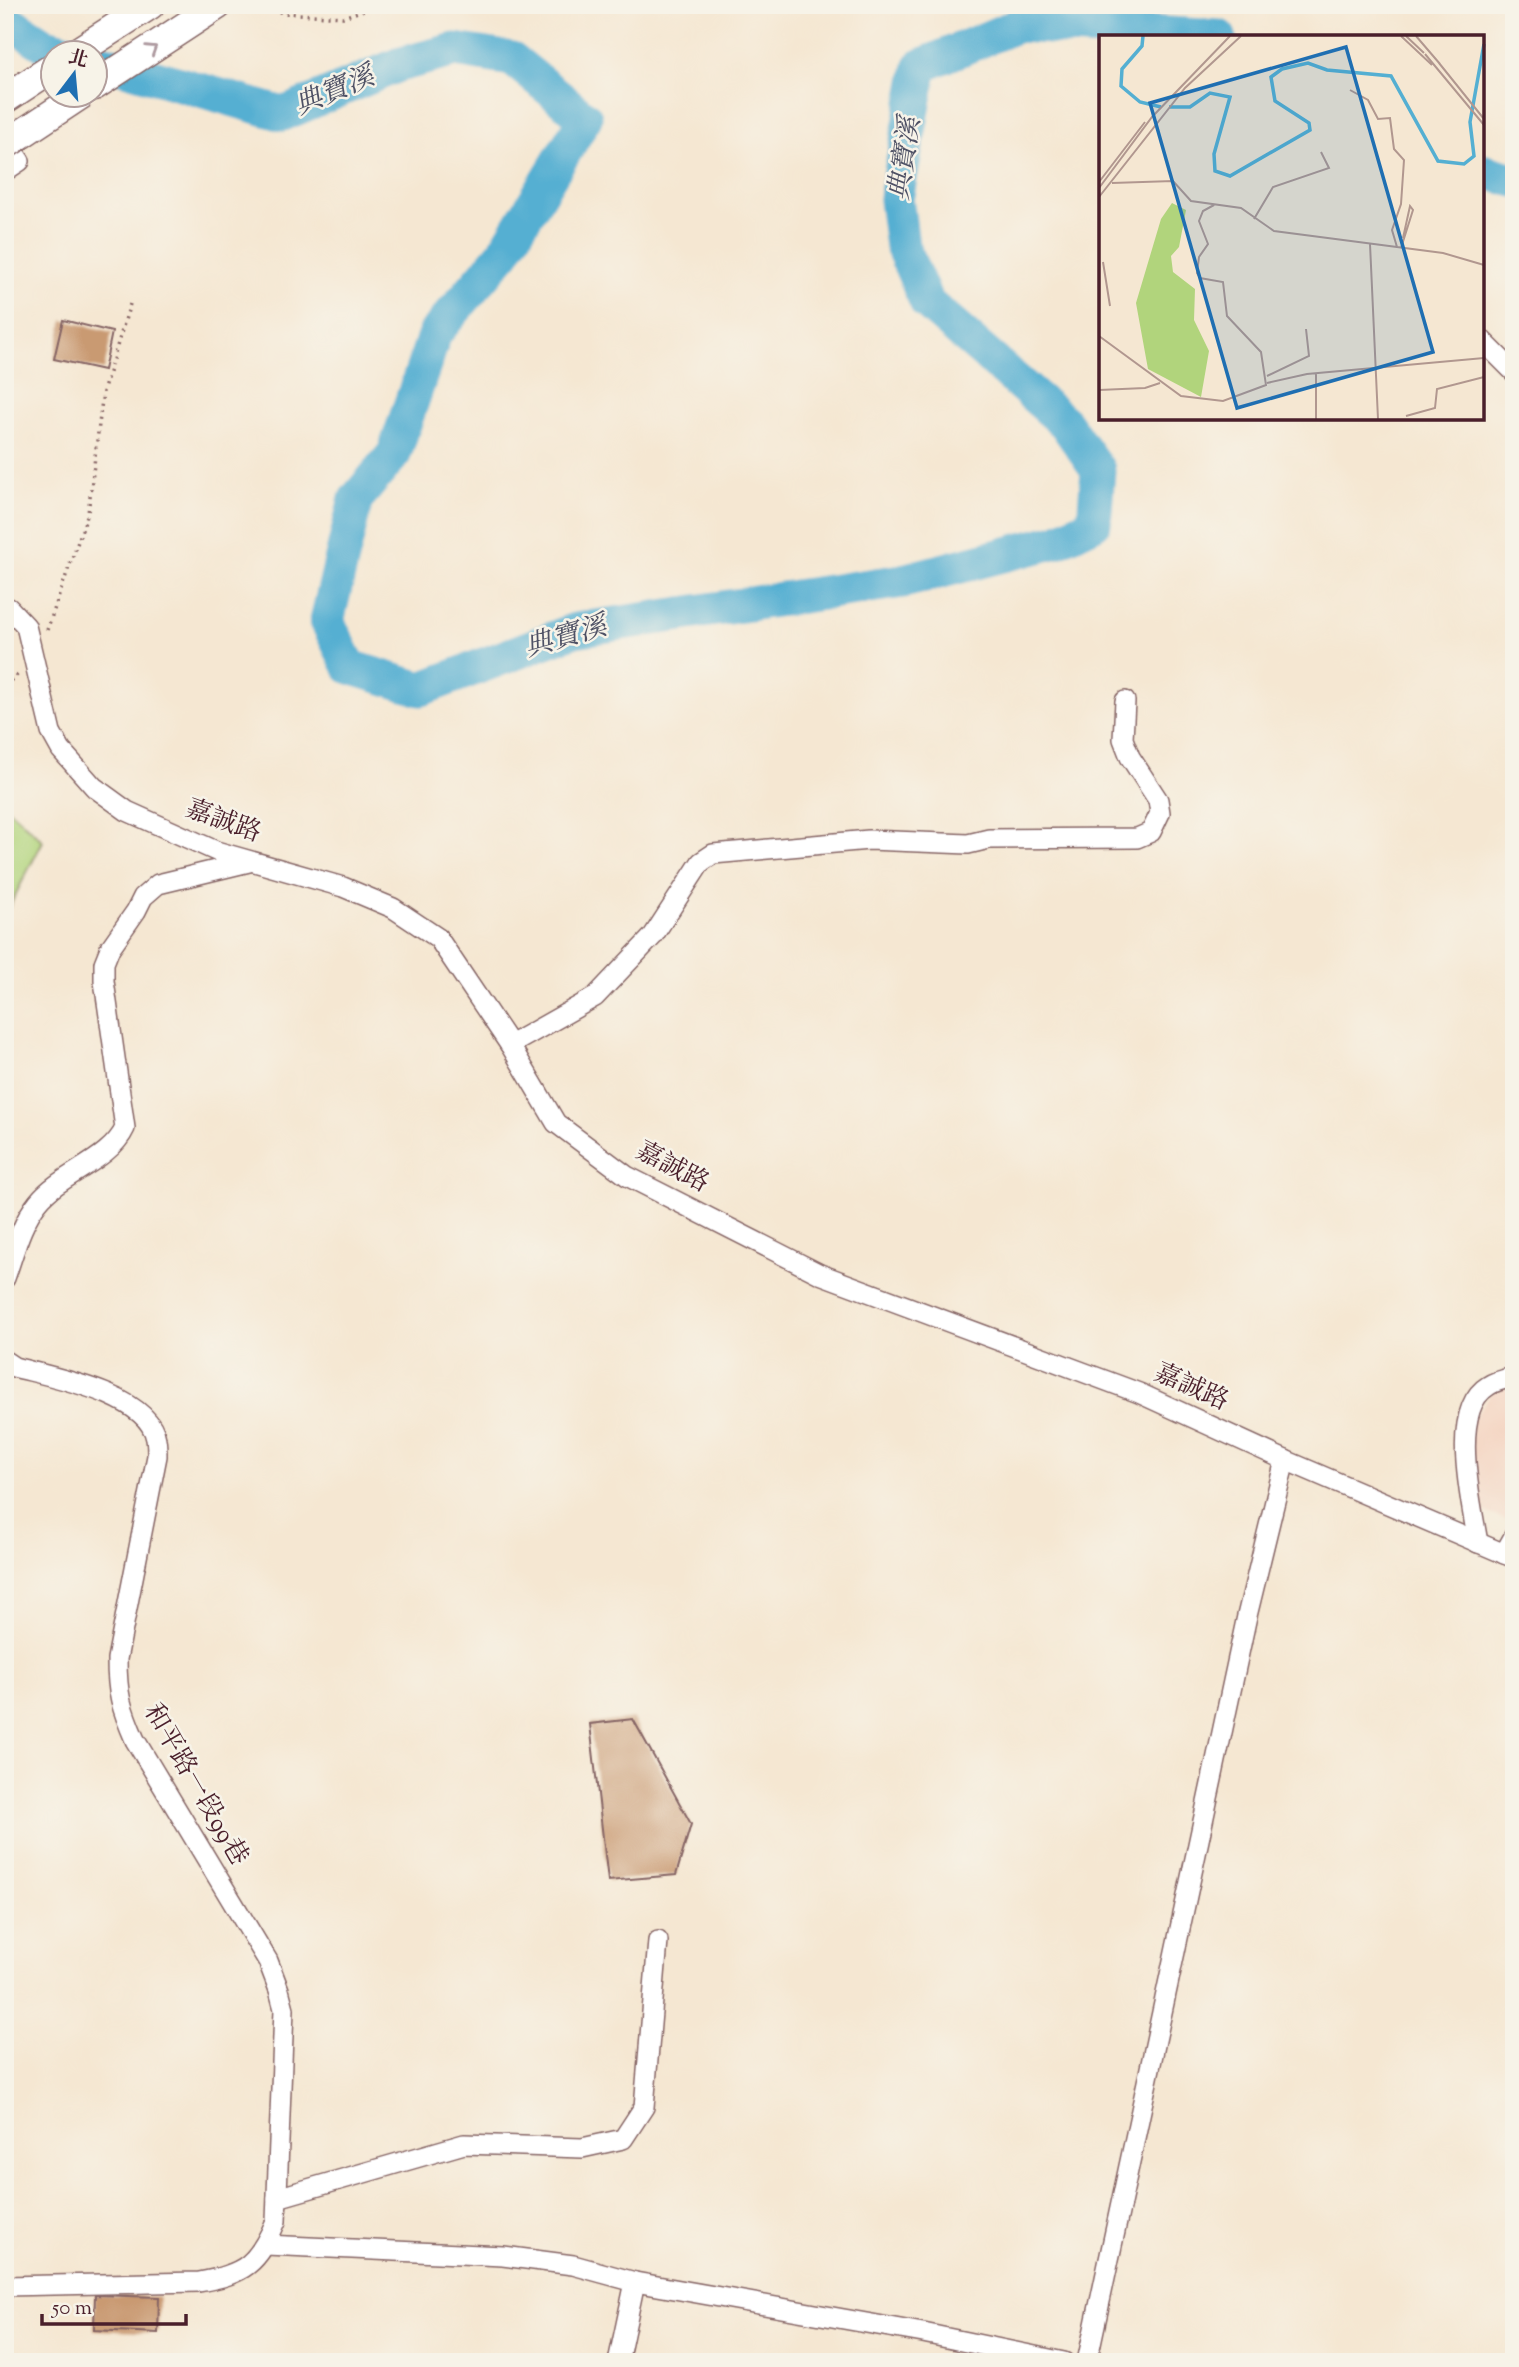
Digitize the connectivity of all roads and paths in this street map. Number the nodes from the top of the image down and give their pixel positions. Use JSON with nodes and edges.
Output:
{"nodes":[{"id":1,"x":150,"y":5,"type":"edge"},
{"id":2,"x":218,"y":5,"type":"edge"},
{"id":3,"x":258,"y":5,"type":"edge"},
{"id":4,"x":379,"y":5,"type":"edge"},
{"id":5,"x":99,"y":38,"type":"edge"},
{"id":6,"x":38,"y":77,"type":"edge"},
{"id":7,"x":108,"y":77,"type":"edge"},
{"id":8,"x":5,"y":99,"type":"edge"},
{"id":9,"x":60,"y":108,"type":"edge"},
{"id":10,"x":5,"y":142,"type":"edge"},
{"id":11,"x":5,"y":171,"type":"edge"},
{"id":12,"x":130,"y":304,"type":"dead end"},
{"id":13,"x":1484,"y":342,"type":"edge"},
{"id":14,"x":1514,"y":372,"type":"edge"},
{"id":15,"x":5,"y":606,"type":"edge"},
{"id":16,"x":35,"y":662,"type":"junction"},
{"id":17,"x":5,"y":685,"type":"edge"},
{"id":18,"x":1125,"y":701,"type":"dead end"},
{"id":19,"x":252,"y":861,"type":"junction"},
{"id":20,"x":510,"y":1045,"type":"junction"},
{"id":21,"x":5,"y":1278,"type":"edge"},
{"id":22,"x":5,"y":1361,"type":"edge"},
{"id":23,"x":1514,"y":1377,"type":"edge"},
{"id":24,"x":1285,"y":1460,"type":"junction"},
{"id":25,"x":1514,"y":1536,"type":"edge"},
{"id":26,"x":1478,"y":1543,"type":"junction"},
{"id":27,"x":1509,"y":1556,"type":"edge"},
{"id":28,"x":658,"y":1941,"type":"dead end"},
{"id":29,"x":277,"y":2198,"type":"junction"},
{"id":30,"x":266,"y":2245,"type":"junction"},
{"id":31,"x":635,"y":2282,"type":"junction"},
{"id":32,"x":5,"y":2286,"type":"edge"},
{"id":33,"x":618,"y":2362,"type":"edge"},
{"id":34,"x":1064,"y":2362,"type":"edge"},
{"id":35,"x":1087,"y":2362,"type":"edge"}],
"edges":[{"from":1,"to":5,"type":"highway"},
{"from":7,"to":2,"type":"highway","one_way":true},
{"from":3,"to":4,"type":"path"},
{"from":6,"to":8,"type":"highway"},
{"from":9,"to":10,"type":"highway","bridge":true},
{"from":10,"to":11,"type":"street"},
{"from":12,"to":16,"type":"path"},
{"from":13,"to":14,"type":"street"},
{"from":15,"to":16,"type":"street","name":"嘉誠路"},
{"from":16,"to":17,"type":"path"},
{"from":16,"to":19,"type":"street","name":"嘉誠路"},
{"from":18,"to":20,"type":"street"},
{"from":19,"to":20,"type":"street","name":"嘉誠路"},
{"from":19,"to":21,"type":"street"},
{"from":20,"to":24,"type":"street","name":"嘉誠路"},
{"from":22,"to":29,"type":"street","name":"和平路一段99巷"},
{"from":23,"to":26,"type":"street"},
{"from":24,"to":26,"type":"street","name":"嘉誠路"},
{"from":24,"to":35,"type":"street"},
{"from":25,"to":27,"type":"street"},
{"from":26,"to":27,"type":"street","name":"嘉誠路"},
{"from":28,"to":29,"type":"street"},
{"from":29,"to":30,"type":"street","name":"和平路一段99巷"},
{"from":30,"to":31,"type":"street"},
{"from":30,"to":32,"type":"street","name":"和平路一段99巷"},
{"from":31,"to":33,"type":"street"},
{"from":31,"to":34,"type":"street"}]}
